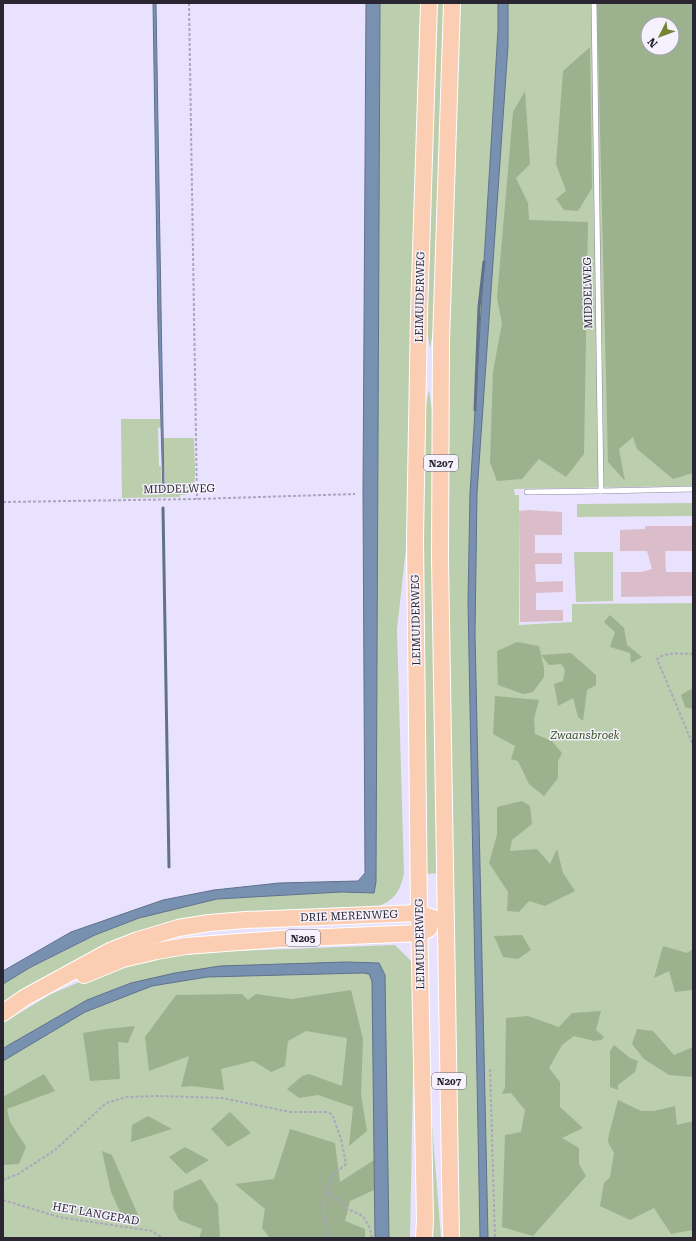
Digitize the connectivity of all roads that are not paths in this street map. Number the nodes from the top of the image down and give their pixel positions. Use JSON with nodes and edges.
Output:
{"nodes":[{"id":1,"x":428,"y":3,"type":"edge"},
{"id":2,"x":452,"y":3,"type":"edge"},
{"id":3,"x":594,"y":3,"type":"edge"},
{"id":4,"x":693,"y":489,"type":"edge"},
{"id":5,"x":601,"y":491,"type":"junction"},
{"id":6,"x":528,"y":492,"type":"dead end"},
{"id":7,"x":419,"y":913,"type":"junction"},
{"id":8,"x":446,"y":923,"type":"junction"},
{"id":9,"x":420,"y":933,"type":"junction"},
{"id":10,"x":3,"y":1013,"type":"edge"},
{"id":11,"x":3,"y":1017,"type":"edge"},
{"id":12,"x":424,"y":1238,"type":"edge"},
{"id":13,"x":452,"y":1238,"type":"edge"}],
"edges":[{"from":1,"to":7,"type":"main road","name":"LEIMUIDERWEG","number":"N207"},
{"from":2,"to":8,"type":"main road","name":"LEIMUIDERWEG","number":"N207"},
{"from":3,"to":5,"type":"lane","name":"MIDDELWEG"},
{"from":4,"to":5,"type":"lane"},
{"from":5,"to":6,"type":"lane"},
{"from":7,"to":8,"type":"main road","name":"DRIE MERENWEG","number":"N205"},
{"from":7,"to":9,"type":"main road","name":"LEIMUIDERWEG","number":"N207"},
{"from":7,"to":10,"type":"main road","name":"DRIE MERENWEG","number":"N205"},
{"from":8,"to":9,"type":"main road","name":"DRIE MERENWEG","number":"N205"},
{"from":8,"to":13,"type":"main road","name":"LEIMUIDERWEG","number":"N207"},
{"from":9,"to":11,"type":"main road","name":"DRIE MERENWEG","number":"N205"},
{"from":9,"to":12,"type":"main road","name":"LEIMUIDERWEG","number":"N207"}]}
